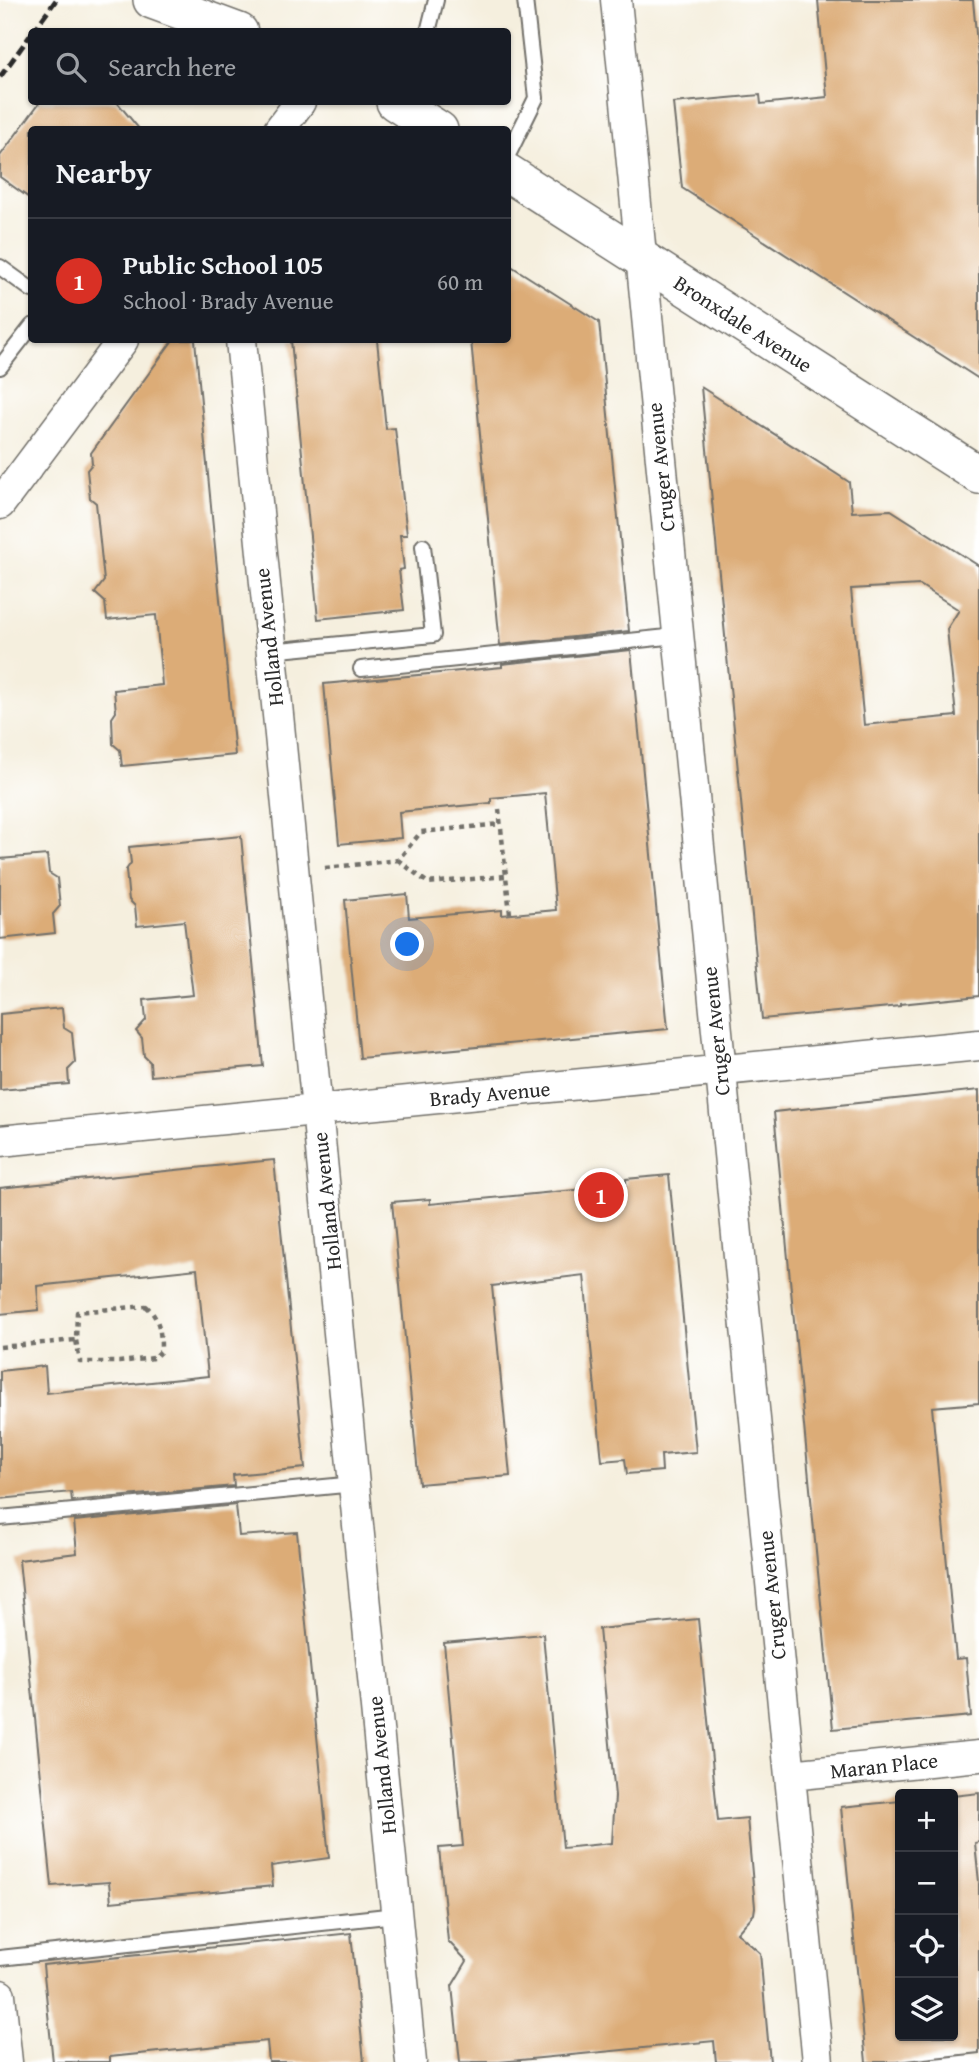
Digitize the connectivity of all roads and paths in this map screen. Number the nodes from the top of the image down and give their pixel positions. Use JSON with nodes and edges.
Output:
{"nodes":[{"id":1,"x":152,"y":0,"type":"edge"},
{"id":2,"x":436,"y":0,"type":"edge"},
{"id":3,"x":525,"y":0,"type":"edge"},
{"id":4,"x":616,"y":0,"type":"edge"},
{"id":5,"x":228,"y":28,"type":"edge"},
{"id":6,"x":429,"y":28,"type":"edge"},
{"id":7,"x":298,"y":105,"type":"edge"},
{"id":8,"x":400,"y":105,"type":"edge"},
{"id":9,"x":282,"y":126,"type":"edge"},
{"id":10,"x":433,"y":126,"type":"edge"},
{"id":11,"x":511,"y":149,"type":"edge"},
{"id":12,"x":511,"y":175,"type":"edge"},
{"id":13,"x":640,"y":257,"type":"junction"},
{"id":14,"x":0,"y":267,"type":"edge"},
{"id":15,"x":28,"y":287,"type":"edge"},
{"id":16,"x":28,"y":331,"type":"edge"},
{"id":17,"x":121,"y":343,"type":"edge"},
{"id":18,"x":241,"y":343,"type":"edge"},
{"id":19,"x":0,"y":367,"type":"edge"},
{"id":20,"x":979,"y":475,"type":"edge"},
{"id":21,"x":0,"y":504,"type":"edge"},
{"id":22,"x":422,"y":547,"type":"dead end"},
{"id":23,"x":677,"y":636,"type":"junction"},
{"id":24,"x":270,"y":651,"type":"junction"},
{"id":25,"x":361,"y":669,"type":"dead end"},
{"id":26,"x":499,"y":809,"type":"dead end"},
{"id":27,"x":500,"y":824,"type":"junction"},
{"id":28,"x":398,"y":860,"type":"junction"},
{"id":29,"x":293,"y":872,"type":"junction"},
{"id":30,"x":506,"y":876,"type":"junction"},
{"id":31,"x":510,"y":914,"type":"dead end"},
{"id":32,"x":979,"y":1045,"type":"edge"},
{"id":33,"x":720,"y":1071,"type":"junction"},
{"id":34,"x":318,"y":1110,"type":"junction"},
{"id":35,"x":0,"y":1141,"type":"edge"},
{"id":36,"x":76,"y":1340,"type":"junction"},
{"id":37,"x":0,"y":1348,"type":"edge"},
{"id":38,"x":355,"y":1484,"type":"junction"},
{"id":39,"x":0,"y":1518,"type":"edge"},
{"id":40,"x":979,"y":1756,"type":"edge"},
{"id":41,"x":790,"y":1775,"type":"junction"},
{"id":42,"x":397,"y":1914,"type":"junction"},
{"id":43,"x":0,"y":1958,"type":"edge"},
{"id":44,"x":0,"y":1995,"type":"edge"},
{"id":45,"x":6,"y":2062,"type":"edge"},
{"id":46,"x":411,"y":2062,"type":"edge"},
{"id":47,"x":818,"y":2062,"type":"edge"}],
"edges":[{"from":1,"to":5,"type":"street"},
{"from":2,"to":6,"type":"lane"},
{"from":3,"to":11,"type":"lane"},
{"from":4,"to":13,"type":"street","name":"Cruger Avenue"},
{"from":7,"to":9,"type":"street"},
{"from":8,"to":10,"type":"street"},
{"from":12,"to":13,"type":"street","name":"Bronxdale Avenue"},
{"from":13,"to":20,"type":"street","name":"Bronxdale Avenue"},
{"from":13,"to":23,"type":"street","name":"Cruger Avenue"},
{"from":14,"to":15,"type":"lane"},
{"from":16,"to":19,"type":"lane"},
{"from":17,"to":21,"type":"street"},
{"from":18,"to":24,"type":"street","name":"Holland Avenue"},
{"from":22,"to":24,"type":"lane"},
{"from":23,"to":25,"type":"lane"},
{"from":23,"to":33,"type":"street","name":"Cruger Avenue"},
{"from":24,"to":29,"type":"street","name":"Holland Avenue"},
{"from":26,"to":27,"type":"path"},
{"from":27,"to":28,"type":"path"},
{"from":27,"to":30,"type":"path"},
{"from":28,"to":29,"type":"path"},
{"from":28,"to":30,"type":"path"},
{"from":29,"to":34,"type":"street","name":"Holland Avenue"},
{"from":30,"to":31,"type":"path"},
{"from":32,"to":33,"type":"street","name":"Brady Avenue"},
{"from":33,"to":34,"type":"street","name":"Brady Avenue"},
{"from":33,"to":41,"type":"street","name":"Cruger Avenue"},
{"from":34,"to":35,"type":"street","name":"Brady Avenue"},
{"from":34,"to":38,"type":"street","name":"Holland Avenue"},
{"from":36,"to":36,"type":"path"},
{"from":36,"to":37,"type":"path"},
{"from":38,"to":39,"type":"lane"},
{"from":38,"to":42,"type":"street","name":"Holland Avenue"},
{"from":40,"to":41,"type":"street","name":"Maran Place"},
{"from":41,"to":47,"type":"street","name":"Cruger Avenue"},
{"from":42,"to":43,"type":"lane"},
{"from":42,"to":46,"type":"street","name":"Holland Avenue"},
{"from":44,"to":45,"type":"street"}]}
